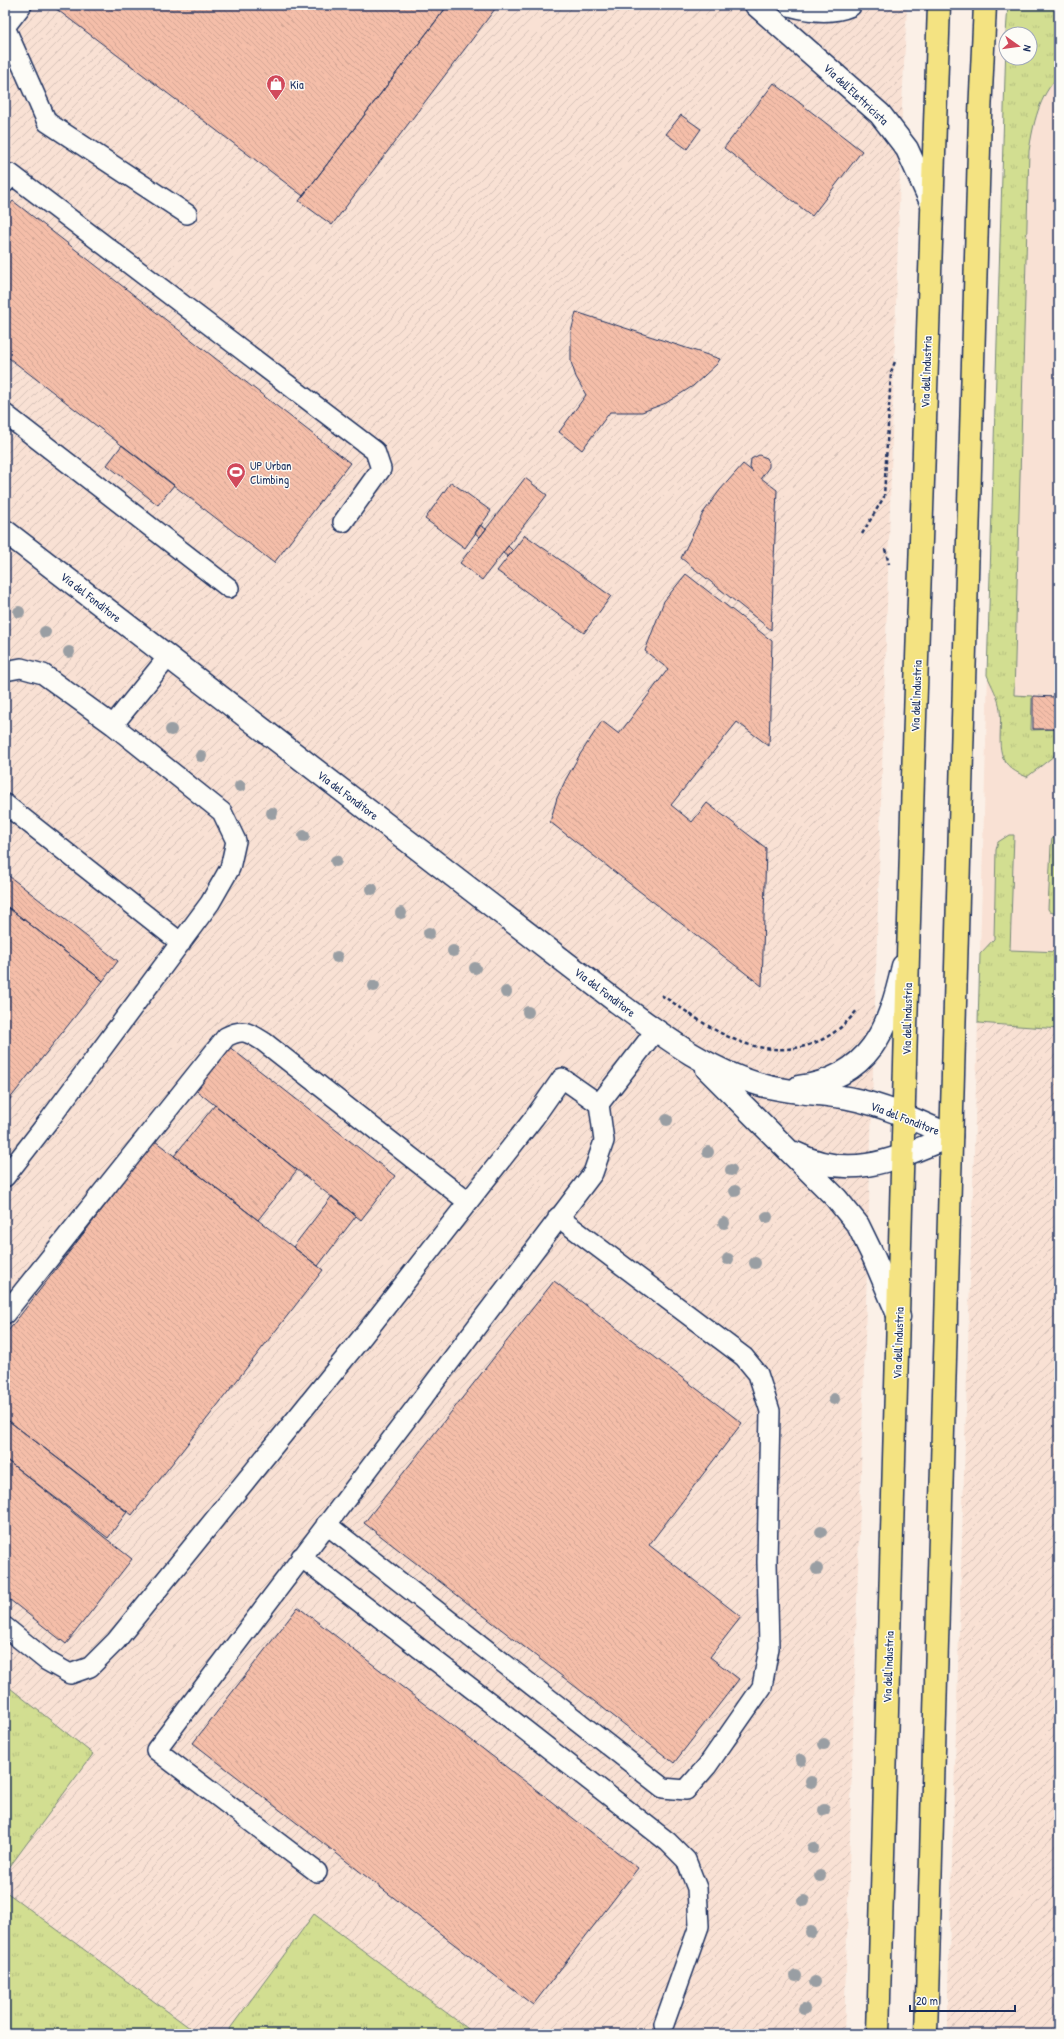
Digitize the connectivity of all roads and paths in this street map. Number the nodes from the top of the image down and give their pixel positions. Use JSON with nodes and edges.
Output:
{"nodes":[{"id":1,"x":22,"y":5,"type":"edge"},
{"id":2,"x":756,"y":5,"type":"edge"},
{"id":3,"x":791,"y":5,"type":"edge"},
{"id":4,"x":850,"y":5,"type":"edge"},
{"id":5,"x":939,"y":5,"type":"edge"},
{"id":6,"x":985,"y":5,"type":"edge"},
{"id":7,"x":7,"y":175,"type":"edge"},
{"id":8,"x":931,"y":202,"type":"junction"},
{"id":9,"x":187,"y":214,"type":"dead end"},
{"id":10,"x":898,"y":354,"type":"dead end"},
{"id":11,"x":5,"y":414,"type":"edge"},
{"id":12,"x":343,"y":522,"type":"dead end"},
{"id":13,"x":5,"y":531,"type":"edge"},
{"id":14,"x":862,"y":534,"type":"dead end"},
{"id":15,"x":885,"y":549,"type":"dead end"},
{"id":16,"x":890,"y":571,"type":"dead end"},
{"id":17,"x":229,"y":588,"type":"dead end"},
{"id":18,"x":168,"y":657,"type":"junction"},
{"id":19,"x":5,"y":671,"type":"edge"},
{"id":20,"x":113,"y":725,"type":"junction"},
{"id":21,"x":5,"y":804,"type":"edge"},
{"id":22,"x":909,"y":942,"type":"junction"},
{"id":23,"x":180,"y":943,"type":"junction"},
{"id":24,"x":617,"y":1002,"type":"junction"},
{"id":25,"x":857,"y":1009,"type":"dead end"},
{"id":26,"x":656,"y":1030,"type":"junction"},
{"id":27,"x":694,"y":1056,"type":"junction"},
{"id":28,"x":782,"y":1090,"type":"junction"},
{"id":29,"x":599,"y":1104,"type":"junction"},
{"id":30,"x":904,"y":1115,"type":"junction"},
{"id":31,"x":951,"y":1136,"type":"junction"},
{"id":32,"x":787,"y":1148,"type":"junction"},
{"id":33,"x":904,"y":1155,"type":"junction"},
{"id":34,"x":5,"y":1177,"type":"edge"},
{"id":35,"x":468,"y":1202,"type":"junction"},
{"id":36,"x":558,"y":1217,"type":"junction"},
{"id":37,"x":5,"y":1314,"type":"edge"},
{"id":38,"x":899,"y":1317,"type":"junction"},
{"id":39,"x":326,"y":1524,"type":"junction"},
{"id":40,"x":301,"y":1557,"type":"junction"},
{"id":41,"x":5,"y":1627,"type":"edge"},
{"id":42,"x":317,"y":1872,"type":"dead end"},
{"id":43,"x":664,"y":2024,"type":"dead end"},
{"id":44,"x":878,"y":2034,"type":"edge"},
{"id":45,"x":926,"y":2034,"type":"edge"}],
"edges":[{"from":1,"to":9,"type":"lane"},
{"from":2,"to":8,"type":"street","name":"Via dell'Elettricista"},
{"from":3,"to":4,"type":"street"},
{"from":5,"to":8,"type":"main road","name":"Via dell'Industria"},
{"from":6,"to":31,"type":"main road"},
{"from":7,"to":12,"type":"lane"},
{"from":8,"to":22,"type":"main road","name":"Via dell'Industria"},
{"from":10,"to":14,"type":"path"},
{"from":11,"to":17,"type":"lane"},
{"from":13,"to":18,"type":"street","name":"Via del Fonditore"},
{"from":15,"to":16,"type":"path"},
{"from":18,"to":20,"type":"lane"},
{"from":18,"to":24,"type":"street","name":"Via del Fonditore"},
{"from":19,"to":20,"type":"lane"},
{"from":20,"to":23,"type":"lane"},
{"from":21,"to":23,"type":"lane"},
{"from":22,"to":28,"type":"street","name":"Via del Fonditore"},
{"from":22,"to":30,"type":"main road","name":"Via dell'Industria"},
{"from":23,"to":34,"type":"lane"},
{"from":24,"to":25,"type":"path"},
{"from":24,"to":26,"type":"street","name":"Via del Fonditore"},
{"from":26,"to":27,"type":"street","name":"Via del Fonditore"},
{"from":26,"to":29,"type":"lane"},
{"from":27,"to":28,"type":"street","name":"Via del Fonditore"},
{"from":27,"to":32,"type":"street","name":"Via del Fonditore"},
{"from":28,"to":30,"type":"street","name":"Via del Fonditore"},
{"from":29,"to":35,"type":"lane"},
{"from":29,"to":36,"type":"lane"},
{"from":30,"to":31,"type":"street","name":"Via del Fonditore"},
{"from":30,"to":33,"type":"main road","name":"Via dell'Industria"},
{"from":31,"to":33,"type":"street","name":"Via del Fonditore"},
{"from":31,"to":45,"type":"main road"},
{"from":32,"to":33,"type":"street","name":"Via del Fonditore"},
{"from":32,"to":38,"type":"street","name":"Via del Fonditore"},
{"from":33,"to":38,"type":"main road","name":"Via dell'Industria"},
{"from":35,"to":37,"type":"lane"},
{"from":35,"to":41,"type":"lane"},
{"from":36,"to":39,"type":"lane"},
{"from":36,"to":39,"type":"lane"},
{"from":38,"to":44,"type":"main road","name":"Via dell'Industria"},
{"from":39,"to":40,"type":"lane"},
{"from":40,"to":42,"type":"lane"},
{"from":40,"to":43,"type":"lane"}]}
